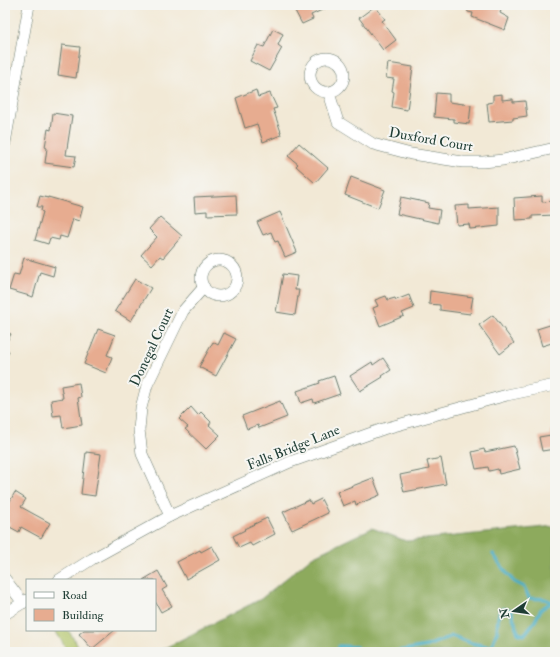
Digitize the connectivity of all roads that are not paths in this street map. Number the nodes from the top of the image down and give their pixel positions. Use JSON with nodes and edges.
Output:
{"nodes":[{"id":1,"x":29,"y":5,"type":"edge"},
{"id":2,"x":329,"y":92,"type":"dead end"},
{"id":3,"x":5,"y":143,"type":"edge"},
{"id":4,"x":555,"y":148,"type":"edge"},
{"id":5,"x":204,"y":287,"type":"dead end"},
{"id":6,"x":555,"y":385,"type":"edge"},
{"id":7,"x":170,"y":516,"type":"junction"},
{"id":8,"x":5,"y":579,"type":"edge"},
{"id":9,"x":61,"y":579,"type":"edge"},
{"id":10,"x":25,"y":601,"type":"edge"},
{"id":11,"x":5,"y":614,"type":"edge"}],
"edges":[{"from":1,"to":3,"type":"street"},
{"from":2,"to":4,"type":"street","name":"Duxford Court"},
{"from":5,"to":7,"type":"street","name":"Donegal Court"},
{"from":6,"to":7,"type":"street","name":"Falls Bridge Lane"},
{"from":7,"to":9,"type":"street","name":"Falls Bridge Lane"},
{"from":8,"to":10,"type":"street"},
{"from":10,"to":11,"type":"street"}]}
